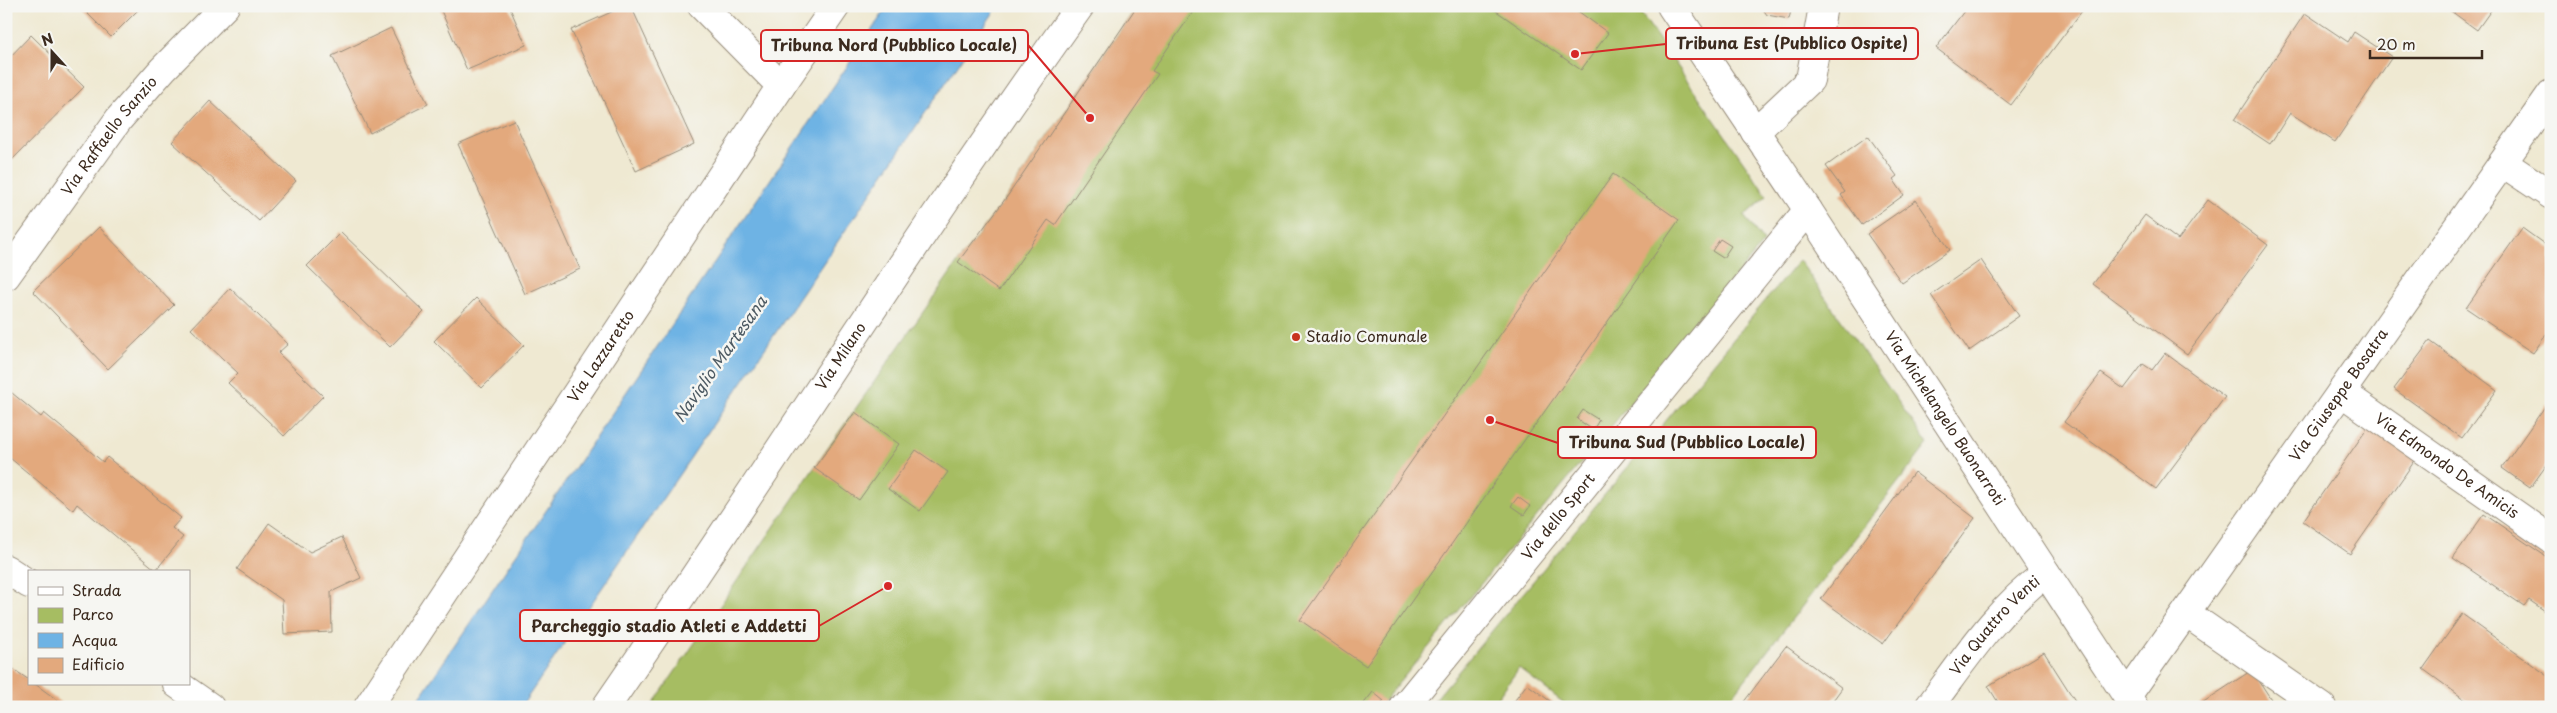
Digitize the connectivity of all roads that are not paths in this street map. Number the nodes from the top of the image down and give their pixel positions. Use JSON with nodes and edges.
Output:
{"nodes":[{"id":1,"x":225,"y":6,"type":"edge"},
{"id":2,"x":702,"y":6,"type":"edge"},
{"id":3,"x":836,"y":6,"type":"edge"},
{"id":4,"x":1080,"y":6,"type":"edge"},
{"id":5,"x":1671,"y":6,"type":"edge"},
{"id":6,"x":1823,"y":6,"type":"edge"},
{"id":7,"x":781,"y":86,"type":"junction"},
{"id":8,"x":2551,"y":94,"type":"edge"},
{"id":9,"x":1755,"y":132,"type":"junction"},
{"id":10,"x":2503,"y":163,"type":"junction"},
{"id":11,"x":2551,"y":195,"type":"edge"},
{"id":12,"x":1808,"y":210,"type":"junction"},
{"id":13,"x":6,"y":276,"type":"edge"},
{"id":14,"x":2341,"y":392,"type":"junction"},
{"id":15,"x":2551,"y":539,"type":"edge"},
{"id":16,"x":6,"y":569,"type":"edge"},
{"id":17,"x":2046,"y":573,"type":"junction"},
{"id":18,"x":28,"y":583,"type":"edge"},
{"id":19,"x":2186,"y":613,"type":"junction"},
{"id":20,"x":180,"y":686,"type":"edge"},
{"id":21,"x":2130,"y":702,"type":"edge"},
{"id":22,"x":210,"y":707,"type":"edge"},
{"id":23,"x":368,"y":707,"type":"edge"},
{"id":24,"x":606,"y":707,"type":"edge"},
{"id":25,"x":1404,"y":707,"type":"edge"},
{"id":26,"x":1929,"y":707,"type":"edge"},
{"id":27,"x":2322,"y":707,"type":"edge"}],
"edges":[{"from":1,"to":13,"type":"street","name":"Via Raffaello Sanzio"},
{"from":2,"to":7,"type":"street"},
{"from":3,"to":7,"type":"street","name":"Via Lazzaretto"},
{"from":4,"to":24,"type":"street","name":"Via Milano"},
{"from":5,"to":9,"type":"street","name":"Via Michelangelo Buonarroti"},
{"from":6,"to":9,"type":"street"},
{"from":7,"to":23,"type":"street","name":"Via Lazzaretto"},
{"from":8,"to":10,"type":"street","name":"Via Giuseppe Bosatra"},
{"from":9,"to":12,"type":"street","name":"Via Michelangelo Buonarroti"},
{"from":10,"to":11,"type":"street"},
{"from":10,"to":14,"type":"street","name":"Via Giuseppe Bosatra"},
{"from":12,"to":17,"type":"street","name":"Via Michelangelo Buonarroti"},
{"from":12,"to":25,"type":"street","name":"Via dello Sport"},
{"from":14,"to":15,"type":"street","name":"Via Edmondo De Amicis"},
{"from":14,"to":19,"type":"street","name":"Via Giuseppe Bosatra"},
{"from":16,"to":18,"type":"street"},
{"from":17,"to":21,"type":"street","name":"Via Michelangelo Buonarroti"},
{"from":17,"to":26,"type":"street","name":"Via Quattro Venti"},
{"from":19,"to":21,"type":"street","name":"Via Giuseppe Bosatra"},
{"from":19,"to":27,"type":"street"},
{"from":20,"to":22,"type":"street"}]}
